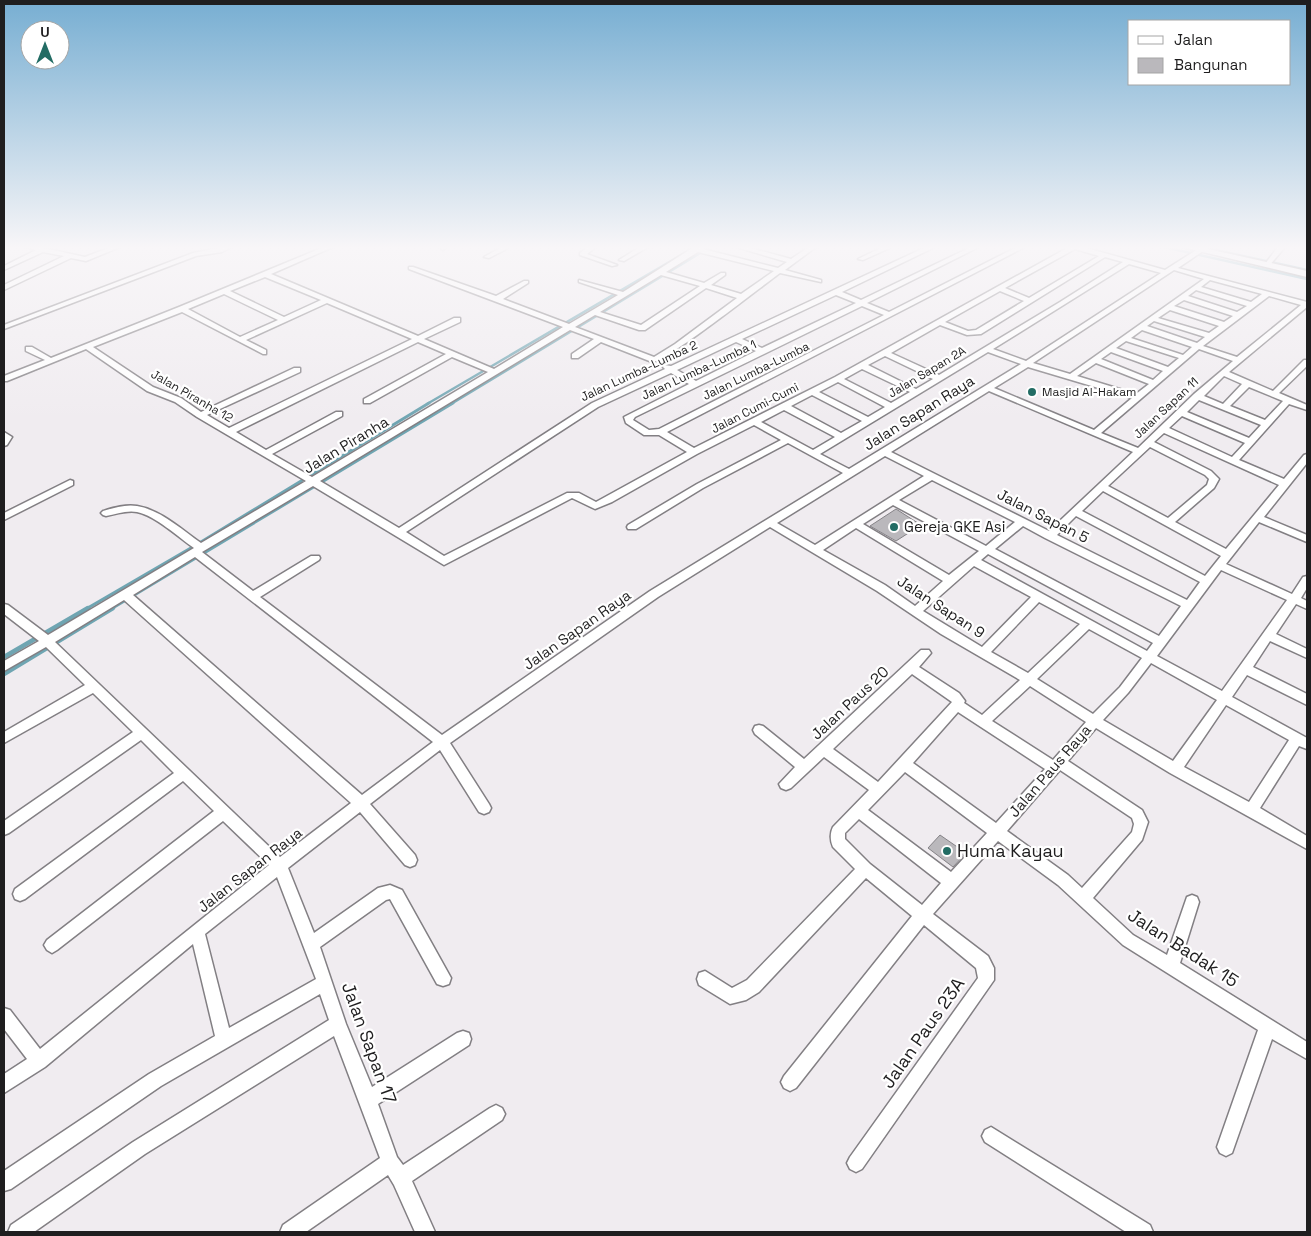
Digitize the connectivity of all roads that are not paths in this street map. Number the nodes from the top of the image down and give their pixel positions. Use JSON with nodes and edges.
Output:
{"nodes":[{"id":1,"x":62,"y":305,"type":"edge"},
{"id":2,"x":192,"y":305,"type":"edge"},
{"id":3,"x":252,"y":305,"type":"edge"},
{"id":4,"x":317,"y":305,"type":"edge"},
{"id":5,"x":334,"y":305,"type":"edge"},
{"id":6,"x":512,"y":305,"type":"edge"},
{"id":7,"x":606,"y":305,"type":"edge"},
{"id":8,"x":677,"y":305,"type":"edge"},
{"id":9,"x":733,"y":305,"type":"edge"},
{"id":10,"x":809,"y":305,"type":"edge"},
{"id":11,"x":860,"y":305,"type":"edge"},
{"id":12,"x":867,"y":305,"type":"edge"},
{"id":13,"x":910,"y":305,"type":"edge"},
{"id":14,"x":971,"y":305,"type":"edge"},
{"id":15,"x":1024,"y":305,"type":"edge"},
{"id":16,"x":1062,"y":305,"type":"edge"},
{"id":17,"x":1117,"y":305,"type":"edge"},
{"id":18,"x":1172,"y":305,"type":"edge"},
{"id":19,"x":1206,"y":305,"type":"edge"},
{"id":20,"x":1252,"y":305,"type":"edge"},
{"id":21,"x":1306,"y":305,"type":"edge"},
{"id":22,"x":1169,"y":307,"type":"junction"},
{"id":23,"x":182,"y":309,"type":"junction"},
{"id":24,"x":594,"y":312,"type":"junction"},
{"id":25,"x":890,"y":315,"type":"junction"},
{"id":26,"x":1238,"y":315,"type":"junction"},
{"id":27,"x":1154,"y":319,"type":"junction"},
{"id":28,"x":284,"y":320,"type":"junction"},
{"id":29,"x":457,"y":320,"type":"dead end"},
{"id":30,"x":938,"y":322,"type":"junction"},
{"id":31,"x":1224,"y":325,"type":"junction"},
{"id":32,"x":4,"y":327,"type":"edge"},
{"id":33,"x":570,"y":327,"type":"junction"},
{"id":34,"x":1142,"y":327,"type":"junction"},
{"id":35,"x":1210,"y":336,"type":"junction"},
{"id":36,"x":600,"y":339,"type":"junction"},
{"id":37,"x":736,"y":339,"type":"junction"},
{"id":38,"x":1126,"y":339,"type":"junction"},
{"id":39,"x":240,"y":340,"type":"junction"},
{"id":40,"x":420,"y":340,"type":"junction"},
{"id":41,"x":86,"y":346,"type":"junction"},
{"id":42,"x":1198,"y":346,"type":"junction"},
{"id":43,"x":29,"y":349,"type":"dead end"},
{"id":44,"x":986,"y":349,"type":"junction"},
{"id":45,"x":1111,"y":349,"type":"junction"},
{"id":46,"x":263,"y":352,"type":"dead end"},
{"id":47,"x":764,"y":352,"type":"junction"},
{"id":48,"x":453,"y":353,"type":"junction"},
{"id":49,"x":884,"y":353,"type":"junction"},
{"id":50,"x":575,"y":356,"type":"dead end"},
{"id":51,"x":1185,"y":358,"type":"junction"},
{"id":52,"x":50,"y":360,"type":"junction"},
{"id":53,"x":655,"y":360,"type":"junction"},
{"id":54,"x":1094,"y":360,"type":"junction"},
{"id":55,"x":1238,"y":360,"type":"junction"},
{"id":56,"x":1307,"y":362,"type":"edge"},
{"id":57,"x":1027,"y":364,"type":"junction"},
{"id":58,"x":863,"y":366,"type":"junction"},
{"id":59,"x":670,"y":369,"type":"junction"},
{"id":60,"x":296,"y":370,"type":"dead end"},
{"id":61,"x":493,"y":371,"type":"junction"},
{"id":62,"x":1170,"y":371,"type":"junction"},
{"id":63,"x":1223,"y":373,"type":"junction"},
{"id":64,"x":1071,"y":377,"type":"junction"},
{"id":65,"x":938,"y":378,"type":"junction"},
{"id":66,"x":4,"y":379,"type":"edge"},
{"id":67,"x":838,"y":379,"type":"junction"},
{"id":68,"x":1154,"y":383,"type":"junction"},
{"id":69,"x":1248,"y":383,"type":"junction"},
{"id":70,"x":695,"y":384,"type":"junction"},
{"id":71,"x":988,"y":388,"type":"junction"},
{"id":72,"x":812,"y":392,"type":"junction"},
{"id":73,"x":917,"y":392,"type":"junction"},
{"id":74,"x":1274,"y":394,"type":"junction"},
{"id":75,"x":1197,"y":396,"type":"junction"},
{"id":76,"x":1138,"y":397,"type":"junction"},
{"id":77,"x":1288,"y":400,"type":"junction"},
{"id":78,"x":367,"y":401,"type":"dead end"},
{"id":79,"x":786,"y":406,"type":"junction"},
{"id":80,"x":892,"y":407,"type":"junction"},
{"id":81,"x":1224,"y":408,"type":"junction"},
{"id":82,"x":1307,"y":408,"type":"edge"},
{"id":83,"x":1180,"y":412,"type":"junction"},
{"id":84,"x":340,"y":414,"type":"dead end"},
{"id":85,"x":200,"y":415,"type":"junction"},
{"id":86,"x":868,"y":421,"type":"junction"},
{"id":87,"x":755,"y":422,"type":"junction"},
{"id":88,"x":1266,"y":424,"type":"junction"},
{"id":89,"x":1163,"y":429,"type":"junction"},
{"id":90,"x":230,"y":432,"type":"junction"},
{"id":91,"x":661,"y":432,"type":"junction"},
{"id":92,"x":1094,"y":434,"type":"junction"},
{"id":93,"x":4,"y":435,"type":"edge"},
{"id":94,"x":842,"y":437,"type":"junction"},
{"id":95,"x":787,"y":440,"type":"junction"},
{"id":96,"x":1251,"y":442,"type":"junction"},
{"id":97,"x":4,"y":443,"type":"edge"},
{"id":98,"x":1148,"y":443,"type":"junction"},
{"id":99,"x":1138,"y":451,"type":"junction"},
{"id":100,"x":694,"y":452,"type":"junction"},
{"id":101,"x":884,"y":452,"type":"junction"},
{"id":102,"x":267,"y":453,"type":"junction"},
{"id":103,"x":813,"y":454,"type":"junction"},
{"id":104,"x":1307,"y":457,"type":"edge"},
{"id":105,"x":1234,"y":460,"type":"junction"},
{"id":106,"x":850,"y":473,"type":"junction"},
{"id":107,"x":931,"y":476,"type":"junction"},
{"id":108,"x":312,"y":480,"type":"junction"},
{"id":109,"x":70,"y":483,"type":"dead end"},
{"id":110,"x":1286,"y":484,"type":"junction"},
{"id":111,"x":1103,"y":487,"type":"junction"},
{"id":112,"x":893,"y":501,"type":"junction"},
{"id":113,"x":1075,"y":511,"type":"junction"},
{"id":114,"x":106,"y":513,"type":"dead end"},
{"id":115,"x":4,"y":517,"type":"edge"},
{"id":116,"x":1258,"y":518,"type":"junction"},
{"id":117,"x":1022,"y":522,"type":"junction"},
{"id":118,"x":1169,"y":522,"type":"junction"},
{"id":119,"x":770,"y":523,"type":"junction"},
{"id":120,"x":856,"y":524,"type":"junction"},
{"id":121,"x":632,"y":527,"type":"dead end"},
{"id":122,"x":399,"y":532,"type":"junction"},
{"id":123,"x":1048,"y":536,"type":"junction"},
{"id":124,"x":1307,"y":539,"type":"edge"},
{"id":125,"x":198,"y":550,"type":"junction"},
{"id":126,"x":815,"y":550,"type":"junction"},
{"id":127,"x":987,"y":550,"type":"junction"},
{"id":128,"x":1228,"y":555,"type":"junction"},
{"id":129,"x":315,"y":558,"type":"dead end"},
{"id":130,"x":974,"y":561,"type":"junction"},
{"id":131,"x":444,"y":562,"type":"joint"},
{"id":132,"x":1219,"y":565,"type":"junction"},
{"id":133,"x":950,"y":580,"type":"junction"},
{"id":134,"x":1307,"y":580,"type":"edge"},
{"id":135,"x":1206,"y":582,"type":"junction"},
{"id":136,"x":125,"y":594,"type":"junction"},
{"id":137,"x":253,"y":596,"type":"junction"},
{"id":138,"x":1038,"y":596,"type":"junction"},
{"id":139,"x":1295,"y":599,"type":"junction"},
{"id":140,"x":1307,"y":604,"type":"edge"},
{"id":141,"x":1188,"y":605,"type":"junction"},
{"id":142,"x":4,"y":608,"type":"edge"},
{"id":143,"x":915,"y":612,"type":"junction"},
{"id":144,"x":1089,"y":623,"type":"junction"},
{"id":145,"x":1268,"y":635,"type":"junction"},
{"id":146,"x":46,"y":641,"type":"junction"},
{"id":147,"x":1161,"y":642,"type":"junction"},
{"id":148,"x":983,"y":653,"type":"junction"},
{"id":149,"x":925,"y":654,"type":"dead end"},
{"id":150,"x":1307,"y":654,"type":"edge"},
{"id":151,"x":1150,"y":656,"type":"junction"},
{"id":152,"x":4,"y":667,"type":"edge"},
{"id":153,"x":911,"y":668,"type":"junction"},
{"id":154,"x":1245,"y":668,"type":"junction"},
{"id":155,"x":1030,"y":680,"type":"junction"},
{"id":156,"x":94,"y":686,"type":"junction"},
{"id":157,"x":1225,"y":697,"type":"junction"},
{"id":158,"x":1307,"y":700,"type":"edge"},
{"id":159,"x":957,"y":705,"type":"junction"},
{"id":160,"x":1094,"y":721,"type":"junction"},
{"id":161,"x":983,"y":722,"type":"junction"},
{"id":162,"x":759,"y":730,"type":"dead end"},
{"id":163,"x":142,"y":733,"type":"junction"},
{"id":164,"x":4,"y":738,"type":"edge"},
{"id":165,"x":1302,"y":741,"type":"edge"},
{"id":166,"x":442,"y":742,"type":"junction"},
{"id":167,"x":823,"y":749,"type":"junction"},
{"id":168,"x":904,"y":764,"type":"junction"},
{"id":169,"x":1057,"y":765,"type":"junction"},
{"id":170,"x":804,"y":767,"type":"junction"},
{"id":171,"x":1175,"y":769,"type":"junction"},
{"id":172,"x":184,"y":773,"type":"junction"},
{"id":173,"x":786,"y":784,"type":"dead end"},
{"id":174,"x":879,"y":790,"type":"junction"},
{"id":175,"x":362,"y":803,"type":"junction"},
{"id":176,"x":484,"y":808,"type":"dead end"},
{"id":177,"x":1248,"y":808,"type":"junction"},
{"id":178,"x":858,"y":811,"type":"junction"},
{"id":179,"x":224,"y":812,"type":"junction"},
{"id":180,"x":4,"y":829,"type":"edge"},
{"id":181,"x":998,"y":832,"type":"junction"},
{"id":182,"x":1307,"y":844,"type":"edge"},
{"id":183,"x":410,"y":860,"type":"dead end"},
{"id":184,"x":280,"y":866,"type":"junction"},
{"id":185,"x":865,"y":869,"type":"junction"},
{"id":186,"x":952,"y":882,"type":"junction"},
{"id":187,"x":20,"y":894,"type":"dead end"},
{"id":188,"x":1083,"y":898,"type":"junction"},
{"id":189,"x":1192,"y":902,"type":"dead end"},
{"id":190,"x":923,"y":914,"type":"junction"},
{"id":191,"x":197,"y":931,"type":"junction"},
{"id":192,"x":311,"y":944,"type":"junction"},
{"id":193,"x":52,"y":945,"type":"dead end"},
{"id":194,"x":1171,"y":966,"type":"junction"},
{"id":195,"x":443,"y":978,"type":"dead end"},
{"id":196,"x":705,"y":979,"type":"dead end"},
{"id":197,"x":325,"y":983,"type":"junction"},
{"id":198,"x":4,"y":1016,"type":"edge"},
{"id":199,"x":338,"y":1024,"type":"junction"},
{"id":200,"x":1268,"y":1026,"type":"junction"},
{"id":201,"x":463,"y":1039,"type":"dead end"},
{"id":202,"x":224,"y":1040,"type":"junction"},
{"id":203,"x":1307,"y":1050,"type":"edge"},
{"id":204,"x":39,"y":1061,"type":"junction"},
{"id":205,"x":790,"y":1082,"type":"dead end"},
{"id":206,"x":4,"y":1084,"type":"edge"},
{"id":207,"x":368,"y":1100,"type":"junction"},
{"id":208,"x":496,"y":1114,"type":"dead end"},
{"id":209,"x":991,"y":1136,"type":"dead end"},
{"id":210,"x":1226,"y":1147,"type":"dead end"},
{"id":211,"x":390,"y":1162,"type":"junction"},
{"id":212,"x":856,"y":1163,"type":"dead end"},
{"id":213,"x":401,"y":1178,"type":"junction"},
{"id":214,"x":4,"y":1182,"type":"edge"},
{"id":215,"x":18,"y":1232,"type":"edge"},
{"id":216,"x":290,"y":1232,"type":"edge"},
{"id":217,"x":425,"y":1232,"type":"edge"},
{"id":218,"x":1143,"y":1232,"type":"edge"}],
"edges":[{"from":1,"to":32,"type":"street"},
{"from":2,"to":23,"type":"street"},
{"from":3,"to":28,"type":"street"},
{"from":4,"to":28,"type":"street"},
{"from":5,"to":40,"type":"street"},
{"from":6,"to":33,"type":"street"},
{"from":7,"to":24,"type":"street","name":"Jalan Piranha"},
{"from":8,"to":24,"type":"street"},
{"from":9,"to":53,"type":"street"},
{"from":10,"to":37,"type":"street","name":"Jalan Lumba-Lumba 2"},
{"from":11,"to":47,"type":"street","name":"Jalan Lumba-Lumba 1"},
{"from":12,"to":25,"type":"street"},
{"from":13,"to":25,"type":"street","name":"Jalan Lumba-Lumba"},
{"from":14,"to":30,"type":"street","name":"Jalan Cumi-Cumi"},
{"from":15,"to":30,"type":"street"},
{"from":16,"to":44,"type":"street","name":"Jalan Sapan 2A"},
{"from":17,"to":57,"type":"street","name":"Jalan Sapan Raya"},
{"from":18,"to":22,"type":"street"},
{"from":19,"to":26,"type":"street"},
{"from":20,"to":26,"type":"street"},
{"from":21,"to":55,"type":"street","name":"Jalan Sapan 11"},
{"from":22,"to":27,"type":"street"},
{"from":22,"to":31,"type":"street"},
{"from":23,"to":39,"type":"street"},
{"from":23,"to":41,"type":"street"},
{"from":24,"to":33,"type":"street","name":"Jalan Piranha"},
{"from":25,"to":91,"type":"street","name":"Jalan Lumba-Lumba"},
{"from":26,"to":31,"type":"street"},
{"from":27,"to":34,"type":"street"},
{"from":27,"to":35,"type":"street"},
{"from":28,"to":39,"type":"street"},
{"from":29,"to":40,"type":"street"},
{"from":30,"to":49,"type":"street","name":"Jalan Cumi-Cumi"},
{"from":31,"to":35,"type":"street"},
{"from":33,"to":36,"type":"street"},
{"from":33,"to":61,"type":"street","name":"Jalan Piranha"},
{"from":34,"to":38,"type":"street"},
{"from":34,"to":42,"type":"street"},
{"from":35,"to":42,"type":"street"},
{"from":36,"to":50,"type":"street"},
{"from":36,"to":53,"type":"street"},
{"from":37,"to":47,"type":"street"},
{"from":37,"to":59,"type":"street","name":"Jalan Lumba-Lumba 2"},
{"from":38,"to":45,"type":"street"},
{"from":38,"to":51,"type":"street"},
{"from":39,"to":46,"type":"street"},
{"from":40,"to":48,"type":"street"},
{"from":40,"to":90,"type":"street"},
{"from":41,"to":52,"type":"street"},
{"from":41,"to":85,"type":"street","name":"Jalan Piranha 12"},
{"from":42,"to":51,"type":"street"},
{"from":42,"to":55,"type":"street"},
{"from":43,"to":52,"type":"street"},
{"from":44,"to":57,"type":"street"},
{"from":44,"to":65,"type":"street","name":"Jalan Sapan 2A"},
{"from":45,"to":54,"type":"street"},
{"from":45,"to":62,"type":"street"},
{"from":47,"to":70,"type":"street","name":"Jalan Lumba-Lumba 1"},
{"from":48,"to":61,"type":"street"},
{"from":48,"to":78,"type":"street"},
{"from":49,"to":58,"type":"street","name":"Jalan Cumi-Cumi"},
{"from":49,"to":65,"type":"street"},
{"from":51,"to":62,"type":"street"},
{"from":52,"to":66,"type":"street"},
{"from":53,"to":59,"type":"street"},
{"from":54,"to":64,"type":"street"},
{"from":54,"to":68,"type":"street"},
{"from":55,"to":63,"type":"street","name":"Jalan Sapan 11"},
{"from":56,"to":74,"type":"street"},
{"from":57,"to":64,"type":"street"},
{"from":57,"to":71,"type":"street","name":"Jalan Sapan Raya"},
{"from":58,"to":67,"type":"street","name":"Jalan Cumi-Cumi"},
{"from":58,"to":73,"type":"street"},
{"from":59,"to":70,"type":"street"},
{"from":59,"to":122,"type":"street","name":"Jalan Lumba-Lumba 2"},
{"from":60,"to":85,"type":"street"},
{"from":61,"to":108,"type":"street","name":"Jalan Piranha"},
{"from":62,"to":68,"type":"street"},
{"from":63,"to":69,"type":"street"},
{"from":63,"to":75,"type":"street","name":"Jalan Sapan 11"},
{"from":64,"to":76,"type":"street"},
{"from":65,"to":73,"type":"street","name":"Jalan Sapan 2A"},
{"from":67,"to":72,"type":"street","name":"Jalan Cumi-Cumi"},
{"from":67,"to":80,"type":"street"},
{"from":68,"to":76,"type":"street"},
{"from":69,"to":74,"type":"street"},
{"from":69,"to":81,"type":"street"},
{"from":70,"to":91,"type":"street","name":"Jalan Lumba-Lumba 1"},
{"from":71,"to":92,"type":"street"},
{"from":71,"to":101,"type":"street","name":"Jalan Sapan Raya"},
{"from":72,"to":79,"type":"street","name":"Jalan Cumi-Cumi"},
{"from":72,"to":86,"type":"street"},
{"from":73,"to":80,"type":"street","name":"Jalan Sapan 2A"},
{"from":74,"to":77,"type":"street"},
{"from":75,"to":81,"type":"street"},
{"from":75,"to":83,"type":"street","name":"Jalan Sapan 11"},
{"from":76,"to":92,"type":"street"},
{"from":77,"to":82,"type":"street"},
{"from":77,"to":88,"type":"street"},
{"from":79,"to":87,"type":"street","name":"Jalan Cumi-Cumi"},
{"from":79,"to":94,"type":"street"},
{"from":80,"to":86,"type":"street","name":"Jalan Sapan 2A"},
{"from":81,"to":88,"type":"street"},
{"from":83,"to":89,"type":"street","name":"Jalan Sapan 11"},
{"from":83,"to":96,"type":"street"},
{"from":84,"to":102,"type":"street"},
{"from":85,"to":90,"type":"street","name":"Jalan Piranha 12"},
{"from":86,"to":94,"type":"street","name":"Jalan Sapan 2A"},
{"from":87,"to":95,"type":"street"},
{"from":87,"to":100,"type":"street","name":"Jalan Cumi-Cumi"},
{"from":88,"to":96,"type":"street"},
{"from":89,"to":98,"type":"street","name":"Jalan Sapan 11"},
{"from":89,"to":105,"type":"street"},
{"from":90,"to":102,"type":"street","name":"Jalan Piranha 12"},
{"from":91,"to":100,"type":"street"},
{"from":92,"to":99,"type":"street"},
{"from":93,"to":97,"type":"street"},
{"from":94,"to":103,"type":"street","name":"Jalan Sapan 2A"},
{"from":95,"to":103,"type":"street"},
{"from":95,"to":121,"type":"street"},
{"from":96,"to":105,"type":"street"},
{"from":98,"to":99,"type":"street","name":"Jalan Sapan 11"},
{"from":98,"to":118,"type":"street"},
{"from":99,"to":111,"type":"street","name":"Jalan Sapan 11"},
{"from":100,"to":131,"type":"street","name":"Jalan Cumi-Cumi"},
{"from":101,"to":106,"type":"street","name":"Jalan Sapan Raya"},
{"from":101,"to":107,"type":"street","name":"Jalan Sapan 5"},
{"from":102,"to":108,"type":"street","name":"Jalan Piranha 12"},
{"from":103,"to":106,"type":"street"},
{"from":104,"to":110,"type":"street","name":"Jalan Paus Raya"},
{"from":105,"to":110,"type":"street"},
{"from":106,"to":119,"type":"street","name":"Jalan Sapan Raya"},
{"from":107,"to":112,"type":"street"},
{"from":107,"to":117,"type":"street","name":"Jalan Sapan 5"},
{"from":108,"to":122,"type":"street","name":"Jalan Piranha 12"},
{"from":108,"to":125,"type":"street","name":"Jalan Piranha"},
{"from":109,"to":115,"type":"street"},
{"from":110,"to":116,"type":"street","name":"Jalan Paus Raya"},
{"from":111,"to":113,"type":"street","name":"Jalan Sapan 11"},
{"from":111,"to":118,"type":"street"},
{"from":112,"to":120,"type":"street"},
{"from":112,"to":127,"type":"street"},
{"from":113,"to":123,"type":"street","name":"Jalan Sapan 11"},
{"from":113,"to":135,"type":"street"},
{"from":114,"to":125,"type":"street"},
{"from":116,"to":124,"type":"street"},
{"from":116,"to":128,"type":"street","name":"Jalan Paus Raya"},
{"from":117,"to":123,"type":"street","name":"Jalan Sapan 5"},
{"from":117,"to":127,"type":"street"},
{"from":118,"to":128,"type":"street"},
{"from":119,"to":126,"type":"street","name":"Jalan Sapan 9"},
{"from":119,"to":166,"type":"street","name":"Jalan Sapan Raya"},
{"from":120,"to":126,"type":"street"},
{"from":120,"to":133,"type":"street"},
{"from":122,"to":131,"type":"street","name":"Jalan Piranha 12"},
{"from":123,"to":141,"type":"street","name":"Jalan Sapan 5"},
{"from":125,"to":136,"type":"street","name":"Jalan Piranha"},
{"from":125,"to":137,"type":"street"},
{"from":126,"to":143,"type":"street","name":"Jalan Sapan 9"},
{"from":127,"to":130,"type":"street"},
{"from":127,"to":147,"type":"street"},
{"from":128,"to":132,"type":"street","name":"Jalan Paus Raya"},
{"from":129,"to":137,"type":"street"},
{"from":130,"to":133,"type":"street"},
{"from":130,"to":138,"type":"street"},
{"from":132,"to":135,"type":"street","name":"Jalan Paus Raya"},
{"from":132,"to":139,"type":"street"},
{"from":133,"to":143,"type":"street"},
{"from":134,"to":139,"type":"street"},
{"from":135,"to":141,"type":"street","name":"Jalan Paus Raya"},
{"from":136,"to":146,"type":"street","name":"Jalan Piranha"},
{"from":136,"to":175,"type":"street"},
{"from":137,"to":166,"type":"street"},
{"from":138,"to":144,"type":"street"},
{"from":138,"to":148,"type":"street"},
{"from":139,"to":140,"type":"street"},
{"from":139,"to":145,"type":"street"},
{"from":141,"to":147,"type":"street","name":"Jalan Paus Raya"},
{"from":142,"to":146,"type":"street"},
{"from":143,"to":148,"type":"street","name":"Jalan Sapan 9"},
{"from":144,"to":151,"type":"street"},
{"from":144,"to":155,"type":"street"},
{"from":145,"to":150,"type":"street"},
{"from":145,"to":154,"type":"street"},
{"from":146,"to":152,"type":"street","name":"Jalan Piranha"},
{"from":146,"to":156,"type":"street"},
{"from":147,"to":151,"type":"street","name":"Jalan Paus Raya"},
{"from":148,"to":155,"type":"street","name":"Jalan Sapan 9"},
{"from":149,"to":153,"type":"street"},
{"from":151,"to":157,"type":"street"},
{"from":151,"to":160,"type":"street","name":"Jalan Paus Raya"},
{"from":153,"to":159,"type":"street","name":"Jalan Paus 20"},
{"from":153,"to":167,"type":"street","name":"Jalan Paus 20"},
{"from":154,"to":157,"type":"street"},
{"from":154,"to":158,"type":"street"},
{"from":155,"to":160,"type":"street","name":"Jalan Sapan 9"},
{"from":155,"to":161,"type":"street"},
{"from":156,"to":163,"type":"street"},
{"from":156,"to":164,"type":"street"},
{"from":157,"to":165,"type":"street"},
{"from":157,"to":171,"type":"street"},
{"from":159,"to":161,"type":"street","name":"Jalan Paus 20"},
{"from":159,"to":168,"type":"street"},
{"from":160,"to":169,"type":"street","name":"Jalan Paus Raya"},
{"from":160,"to":171,"type":"street","name":"Jalan Sapan 9"},
{"from":161,"to":169,"type":"street","name":"Jalan Paus 20"},
{"from":162,"to":170,"type":"street"},
{"from":163,"to":172,"type":"street"},
{"from":163,"to":180,"type":"street"},
{"from":165,"to":177,"type":"street"},
{"from":166,"to":175,"type":"street","name":"Jalan Sapan Raya"},
{"from":166,"to":176,"type":"street"},
{"from":167,"to":170,"type":"street","name":"Jalan Paus 20"},
{"from":167,"to":174,"type":"street"},
{"from":168,"to":174,"type":"street"},
{"from":168,"to":181,"type":"street","name":"Jalan Badak 15"},
{"from":169,"to":181,"type":"street","name":"Jalan Paus Raya"},
{"from":169,"to":188,"type":"street","name":"Jalan Paus 20"},
{"from":170,"to":173,"type":"street","name":"Jalan Paus 20"},
{"from":171,"to":177,"type":"street","name":"Jalan Sapan 9"},
{"from":172,"to":179,"type":"street"},
{"from":172,"to":187,"type":"street"},
{"from":174,"to":178,"type":"street"},
{"from":175,"to":183,"type":"street"},
{"from":175,"to":184,"type":"street","name":"Jalan Sapan Raya"},
{"from":177,"to":182,"type":"street","name":"Jalan Sapan 9"},
{"from":178,"to":185,"type":"street","name":"Jalan Paus 23A"},
{"from":178,"to":186,"type":"street"},
{"from":179,"to":184,"type":"street"},
{"from":179,"to":193,"type":"street"},
{"from":181,"to":186,"type":"street","name":"Jalan Paus Raya"},
{"from":181,"to":188,"type":"street","name":"Jalan Badak 15"},
{"from":184,"to":191,"type":"street","name":"Jalan Sapan Raya"},
{"from":184,"to":192,"type":"street","name":"Jalan Sapan 17"},
{"from":185,"to":190,"type":"street","name":"Jalan Paus 23A"},
{"from":185,"to":196,"type":"street"},
{"from":186,"to":190,"type":"street","name":"Jalan Paus Raya"},
{"from":188,"to":194,"type":"street","name":"Jalan Badak 15"},
{"from":189,"to":194,"type":"street"},
{"from":190,"to":205,"type":"street","name":"Jalan Paus Raya"},
{"from":190,"to":212,"type":"street","name":"Jalan Paus 23A"},
{"from":191,"to":202,"type":"street"},
{"from":191,"to":204,"type":"street","name":"Jalan Sapan Raya"},
{"from":192,"to":195,"type":"street"},
{"from":192,"to":197,"type":"street","name":"Jalan Sapan 17"},
{"from":194,"to":200,"type":"street","name":"Jalan Badak 15"},
{"from":197,"to":199,"type":"street","name":"Jalan Sapan 17"},
{"from":197,"to":202,"type":"street"},
{"from":198,"to":204,"type":"street"},
{"from":199,"to":207,"type":"street","name":"Jalan Sapan 17"},
{"from":199,"to":215,"type":"street"},
{"from":200,"to":203,"type":"street","name":"Jalan Badak 15"},
{"from":200,"to":210,"type":"street"},
{"from":201,"to":207,"type":"street"},
{"from":202,"to":214,"type":"street"},
{"from":204,"to":206,"type":"street","name":"Jalan Sapan Raya"},
{"from":207,"to":211,"type":"street","name":"Jalan Sapan 17"},
{"from":208,"to":213,"type":"street"},
{"from":209,"to":218,"type":"street"},
{"from":211,"to":213,"type":"street","name":"Jalan Sapan 17"},
{"from":211,"to":216,"type":"street"},
{"from":213,"to":217,"type":"street","name":"Jalan Sapan 17"}]}
